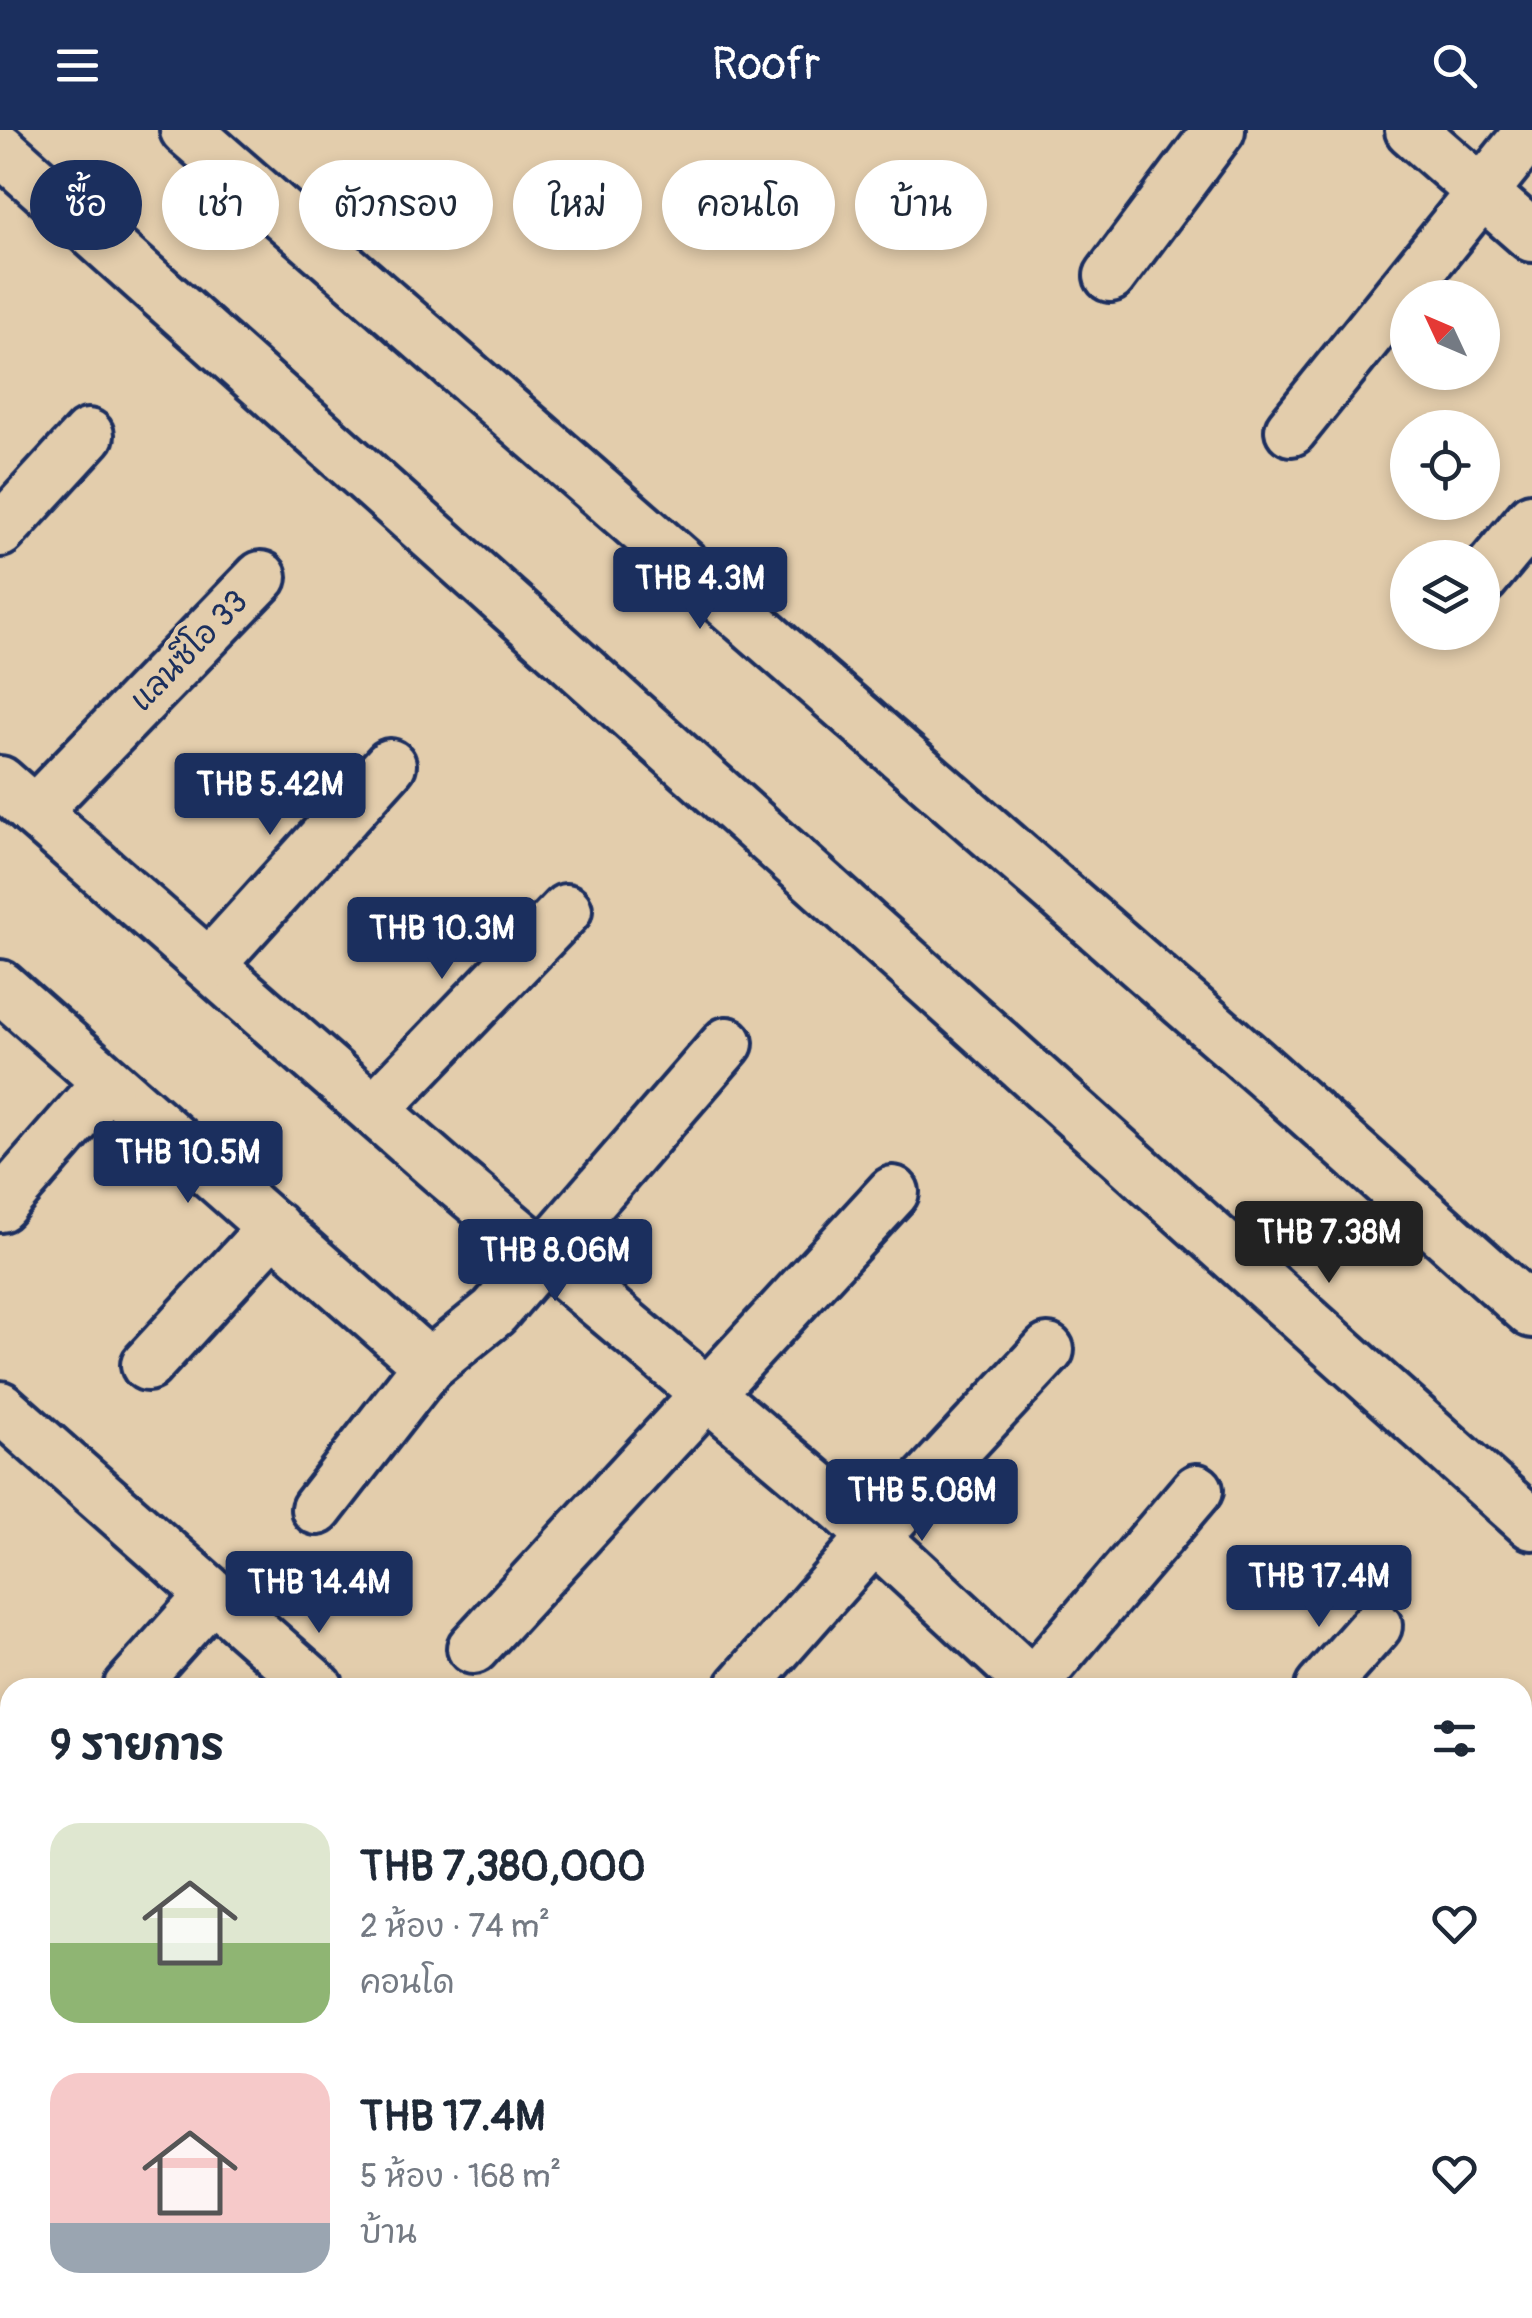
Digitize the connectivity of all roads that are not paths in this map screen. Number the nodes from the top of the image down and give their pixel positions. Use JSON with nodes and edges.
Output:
{"nodes":[{"id":1,"x":186,"y":130,"type":"edge"},
{"id":2,"x":1219,"y":130,"type":"edge"},
{"id":3,"x":1411,"y":130,"type":"edge"},
{"id":4,"x":1532,"y":130,"type":"edge"},
{"id":5,"x":0,"y":149,"type":"edge"},
{"id":6,"x":1482,"y":192,"type":"junction"},
{"id":7,"x":1532,"y":236,"type":"edge"},
{"id":8,"x":1110,"y":276,"type":"dead end"},
{"id":9,"x":1291,"y":430,"type":"dead end"},
{"id":10,"x":88,"y":435,"type":"dead end"},
{"id":11,"x":1532,"y":519,"type":"edge"},
{"id":12,"x":0,"y":531,"type":"edge"},
{"id":13,"x":1500,"y":557,"type":"edge"},
{"id":14,"x":262,"y":577,"type":"dead end"},
{"id":15,"x":390,"y":764,"type":"dead end"},
{"id":16,"x":17,"y":797,"type":"edge"},
{"id":17,"x":566,"y":910,"type":"dead end"},
{"id":18,"x":209,"y":965,"type":"junction"},
{"id":19,"x":0,"y":986,"type":"edge"},
{"id":20,"x":727,"y":1042,"type":"dead end"},
{"id":21,"x":108,"y":1082,"type":"junction"},
{"id":22,"x":374,"y":1110,"type":"junction"},
{"id":23,"x":894,"y":1192,"type":"dead end"},
{"id":24,"x":0,"y":1206,"type":"edge"},
{"id":25,"x":274,"y":1228,"type":"junction"},
{"id":26,"x":544,"y":1255,"type":"junction"},
{"id":27,"x":1532,"y":1312,"type":"edge"},
{"id":28,"x":1048,"y":1350,"type":"dead end"},
{"id":29,"x":148,"y":1365,"type":"dead end"},
{"id":30,"x":430,"y":1365,"type":"junction"},
{"id":31,"x":707,"y":1393,"type":"junction"},
{"id":32,"x":6,"y":1424,"type":"edge"},
{"id":33,"x":1197,"y":1490,"type":"dead end"},
{"id":34,"x":317,"y":1509,"type":"dead end"},
{"id":35,"x":1532,"y":1524,"type":"edge"},
{"id":36,"x":874,"y":1537,"type":"junction"},
{"id":37,"x":212,"y":1595,"type":"junction"},
{"id":38,"x":1376,"y":1626,"type":"dead end"},
{"id":39,"x":472,"y":1648,"type":"dead end"},
{"id":40,"x":138,"y":1678,"type":"edge"},
{"id":41,"x":306,"y":1678,"type":"edge"},
{"id":42,"x":750,"y":1678,"type":"edge"},
{"id":43,"x":1024,"y":1678,"type":"edge"},
{"id":44,"x":1040,"y":1678,"type":"edge"},
{"id":45,"x":1330,"y":1678,"type":"edge"}],
"edges":[{"from":1,"to":27,"type":"street"},
{"from":2,"to":8,"type":"street"},
{"from":3,"to":6,"type":"street"},
{"from":4,"to":6,"type":"street"},
{"from":5,"to":35,"type":"street"},
{"from":6,"to":7,"type":"street"},
{"from":6,"to":9,"type":"street"},
{"from":10,"to":12,"type":"street"},
{"from":11,"to":13,"type":"street"},
{"from":14,"to":16,"type":"street","name":"แลนซีโอ 33"},
{"from":15,"to":18,"type":"street"},
{"from":16,"to":18,"type":"street"},
{"from":17,"to":22,"type":"street"},
{"from":18,"to":22,"type":"street"},
{"from":19,"to":21,"type":"street"},
{"from":20,"to":26,"type":"street"},
{"from":21,"to":24,"type":"street"},
{"from":21,"to":25,"type":"street"},
{"from":22,"to":26,"type":"street"},
{"from":23,"to":31,"type":"street"},
{"from":25,"to":29,"type":"street"},
{"from":25,"to":30,"type":"street"},
{"from":26,"to":30,"type":"street"},
{"from":26,"to":31,"type":"street"},
{"from":28,"to":36,"type":"street"},
{"from":30,"to":34,"type":"street"},
{"from":31,"to":36,"type":"street"},
{"from":31,"to":39,"type":"street"},
{"from":32,"to":37,"type":"street"},
{"from":33,"to":44,"type":"street"},
{"from":36,"to":42,"type":"street"},
{"from":36,"to":43,"type":"street"},
{"from":37,"to":40,"type":"street"},
{"from":37,"to":41,"type":"street"},
{"from":38,"to":45,"type":"street"}]}
